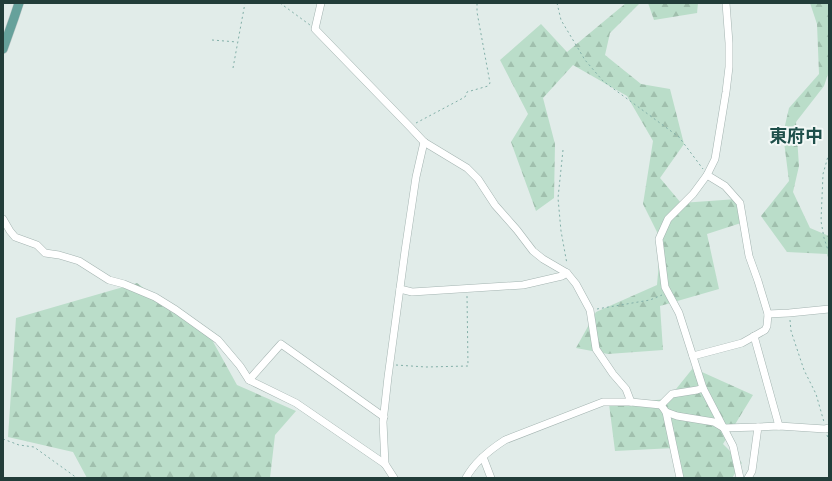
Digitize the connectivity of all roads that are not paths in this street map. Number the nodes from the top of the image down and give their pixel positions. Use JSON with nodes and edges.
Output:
{"nodes":[{"id":1,"x":19,"y":3,"type":"edge"},
{"id":2,"x":321,"y":3,"type":"edge"},
{"id":3,"x":726,"y":3,"type":"edge"},
{"id":4,"x":3,"y":49,"type":"edge"},
{"id":5,"x":424,"y":142,"type":"junction"},
{"id":6,"x":706,"y":175,"type":"junction"},
{"id":7,"x":3,"y":219,"type":"edge"},
{"id":8,"x":6,"y":231,"type":"edge"},
{"id":9,"x":567,"y":273,"type":"junction"},
{"id":10,"x":400,"y":289,"type":"junction"},
{"id":11,"x":829,"y":309,"type":"edge"},
{"id":12,"x":768,"y":314,"type":"junction"},
{"id":13,"x":754,"y":336,"type":"junction"},
{"id":14,"x":694,"y":356,"type":"junction"},
{"id":15,"x":249,"y":380,"type":"junction"},
{"id":16,"x":703,"y":388,"type":"junction"},
{"id":17,"x":630,"y":402,"type":"junction"},
{"id":18,"x":661,"y":405,"type":"junction"},
{"id":19,"x":666,"y":412,"type":"junction"},
{"id":20,"x":384,"y":417,"type":"junction"},
{"id":21,"x":779,"y":426,"type":"junction"},
{"id":22,"x":758,"y":427,"type":"junction"},
{"id":23,"x":724,"y":428,"type":"junction"},
{"id":24,"x":827,"y":429,"type":"edge"},
{"id":25,"x":483,"y":457,"type":"junction"},
{"id":26,"x":385,"y":464,"type":"junction"},
{"id":27,"x":394,"y":478,"type":"edge"},
{"id":28,"x":466,"y":478,"type":"edge"},
{"id":29,"x":491,"y":478,"type":"edge"},
{"id":30,"x":680,"y":478,"type":"edge"},
{"id":31,"x":740,"y":478,"type":"edge"},
{"id":32,"x":748,"y":478,"type":"edge"}],
"edges":[{"from":1,"to":4,"type":"main road"},
{"from":2,"to":5,"type":"street"},
{"from":3,"to":6,"type":"street"},
{"from":5,"to":9,"type":"street"},
{"from":5,"to":10,"type":"street"},
{"from":6,"to":12,"type":"street"},
{"from":6,"to":14,"type":"street"},
{"from":7,"to":8,"type":"street"},
{"from":8,"to":15,"type":"street"},
{"from":9,"to":10,"type":"street"},
{"from":9,"to":17,"type":"street"},
{"from":10,"to":20,"type":"street"},
{"from":11,"to":12,"type":"street"},
{"from":12,"to":13,"type":"street"},
{"from":13,"to":14,"type":"street"},
{"from":13,"to":21,"type":"street"},
{"from":14,"to":16,"type":"street"},
{"from":15,"to":20,"type":"street"},
{"from":15,"to":26,"type":"street"},
{"from":16,"to":18,"type":"street"},
{"from":16,"to":23,"type":"street"},
{"from":17,"to":18,"type":"street"},
{"from":17,"to":25,"type":"street"},
{"from":18,"to":19,"type":"street"},
{"from":19,"to":23,"type":"street"},
{"from":19,"to":30,"type":"street"},
{"from":20,"to":26,"type":"street"},
{"from":21,"to":22,"type":"street"},
{"from":21,"to":24,"type":"street"},
{"from":22,"to":23,"type":"street"},
{"from":22,"to":32,"type":"street"},
{"from":23,"to":31,"type":"street"},
{"from":25,"to":28,"type":"street"},
{"from":25,"to":29,"type":"street"},
{"from":26,"to":27,"type":"street"}]}
